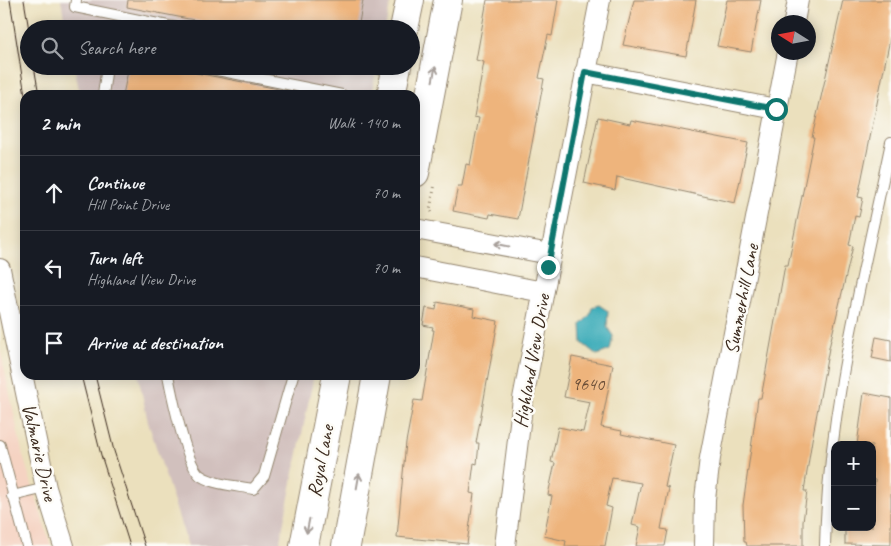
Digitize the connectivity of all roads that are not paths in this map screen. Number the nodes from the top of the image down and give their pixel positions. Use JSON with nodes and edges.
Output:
{"nodes":[{"id":1,"x":76,"y":0,"type":"edge"},
{"id":2,"x":410,"y":0,"type":"edge"},
{"id":3,"x":448,"y":0,"type":"edge"},
{"id":4,"x":600,"y":0,"type":"edge"},
{"id":5,"x":798,"y":0,"type":"edge"},
{"id":6,"x":795,"y":15,"type":"edge"},
{"id":7,"x":139,"y":20,"type":"edge"},
{"id":8,"x":406,"y":20,"type":"edge"},
{"id":9,"x":786,"y":60,"type":"edge"},
{"id":10,"x":585,"y":72,"type":"junction"},
{"id":11,"x":106,"y":75,"type":"edge"},
{"id":12,"x":242,"y":75,"type":"edge"},
{"id":13,"x":104,"y":90,"type":"edge"},
{"id":14,"x":317,"y":90,"type":"edge"},
{"id":15,"x":776,"y":109,"type":"junction"},
{"id":16,"x":891,"y":142,"type":"edge"},
{"id":17,"x":420,"y":147,"type":"edge"},
{"id":18,"x":420,"y":230,"type":"edge"},
{"id":19,"x":550,"y":254,"type":"junction"},
{"id":20,"x":420,"y":268,"type":"edge"},
{"id":21,"x":0,"y":269,"type":"edge"},
{"id":22,"x":543,"y":292,"type":"junction"},
{"id":23,"x":20,"y":364,"type":"edge"},
{"id":24,"x":23,"y":380,"type":"edge"},
{"id":25,"x":169,"y":380,"type":"edge"},
{"id":26,"x":292,"y":380,"type":"edge"},
{"id":27,"x":336,"y":380,"type":"edge"},
{"id":28,"x":376,"y":380,"type":"edge"},
{"id":29,"x":0,"y":445,"type":"edge"},
{"id":30,"x":46,"y":488,"type":"junction"},
{"id":31,"x":12,"y":496,"type":"junction"},
{"id":32,"x":27,"y":546,"type":"edge"},
{"id":33,"x":64,"y":546,"type":"edge"},
{"id":34,"x":304,"y":546,"type":"edge"},
{"id":35,"x":346,"y":546,"type":"edge"},
{"id":36,"x":505,"y":546,"type":"edge"},
{"id":37,"x":704,"y":546,"type":"edge"},
{"id":38,"x":825,"y":546,"type":"edge"}],
"edges":[{"from":1,"to":7,"type":"lane"},
{"from":2,"to":8,"type":"main road"},
{"from":17,"to":3,"type":"main road","one_way":true},
{"from":4,"to":10,"type":"street","name":"Highland View Drive"},
{"from":5,"to":6,"type":"street"},
{"from":9,"to":15,"type":"street","name":"Summerhill Lane"},
{"from":10,"to":15,"type":"street"},
{"from":10,"to":19,"type":"street","name":"Highland View Drive"},
{"from":11,"to":13,"type":"lane"},
{"from":12,"to":14,"type":"lane"},
{"from":15,"to":37,"type":"street","name":"Summerhill Lane"},
{"from":16,"to":38,"type":"lane"},
{"from":19,"to":18,"type":"street","one_way":true},
{"from":19,"to":22,"type":"street","name":"Highland View Drive"},
{"from":20,"to":22,"type":"street"},
{"from":21,"to":23,"type":"street","name":"Valmarie Drive"},
{"from":22,"to":36,"type":"street","name":"Highland View Drive"},
{"from":24,"to":30,"type":"street","name":"Valmarie Drive"},
{"from":25,"to":26,"type":"lane"},
{"from":27,"to":34,"type":"main road","name":"Royal Lane","one_way":true},
{"from":35,"to":28,"type":"main road","name":"Royal Lane","one_way":true},
{"from":29,"to":31,"type":"lane"},
{"from":30,"to":31,"type":"lane"},
{"from":30,"to":33,"type":"street","name":"Valmarie Drive"},
{"from":31,"to":32,"type":"lane"}]}
